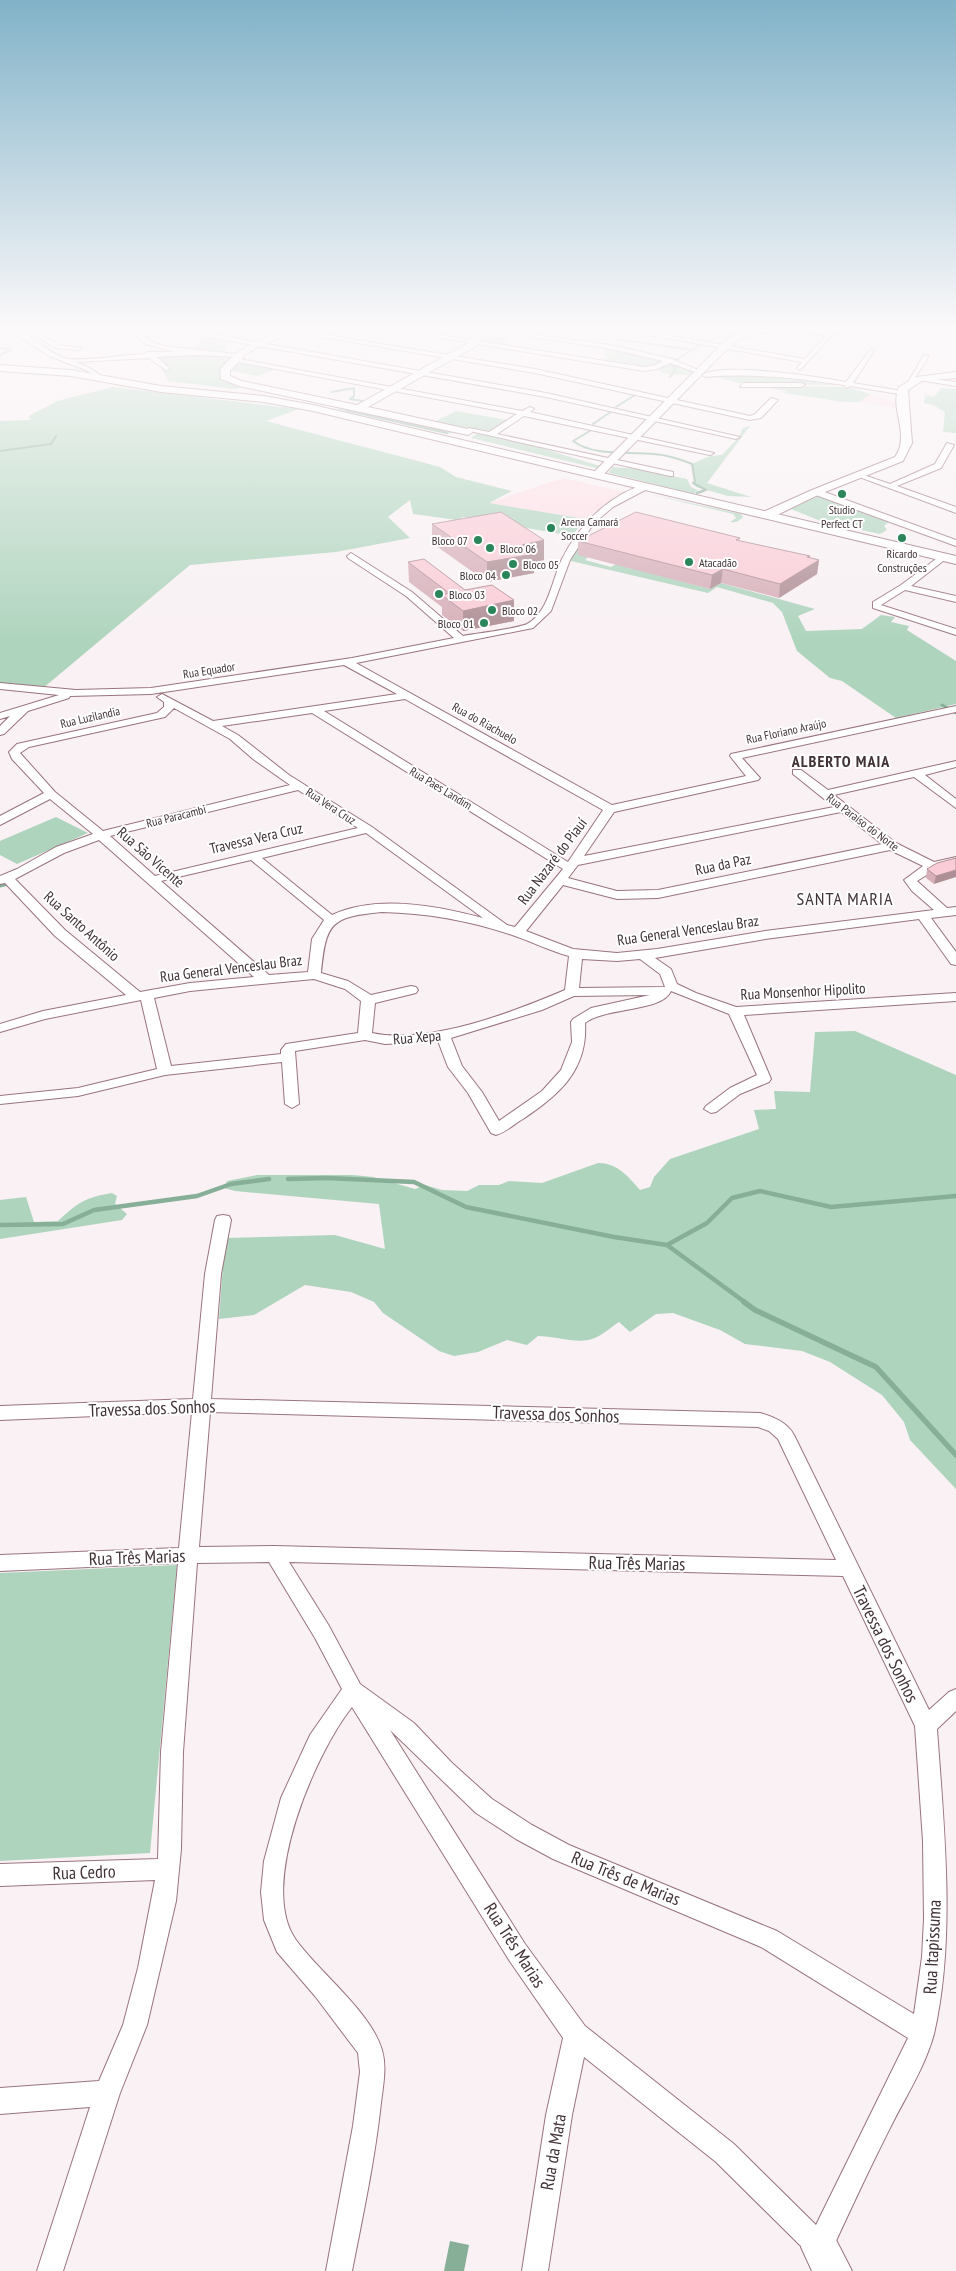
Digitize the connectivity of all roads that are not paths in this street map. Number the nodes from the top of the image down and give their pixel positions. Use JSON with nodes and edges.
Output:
{"nodes":[{"id":1,"x":454,"y":433,"type":"edge"},
{"id":2,"x":457,"y":433,"type":"edge"},
{"id":3,"x":616,"y":433,"type":"edge"},
{"id":4,"x":638,"y":433,"type":"edge"},
{"id":5,"x":719,"y":433,"type":"edge"},
{"id":6,"x":907,"y":433,"type":"edge"},
{"id":7,"x":460,"y":434,"type":"junction"},
{"id":8,"x":491,"y":434,"type":"joint"},
{"id":9,"x":634,"y":437,"type":"junction"},
{"id":10,"x":736,"y":437,"type":"dead end"},
{"id":11,"x":950,"y":445,"type":"dead end"},
{"id":12,"x":485,"y":447,"type":"junction"},
{"id":13,"x":710,"y":453,"type":"dead end"},
{"id":14,"x":618,"y":454,"type":"junction"},
{"id":15,"x":598,"y":474,"type":"junction"},
{"id":16,"x":670,"y":474,"type":"dead end"},
{"id":17,"x":858,"y":475,"type":"junction"},
{"id":18,"x":646,"y":486,"type":"junction"},
{"id":19,"x":891,"y":486,"type":"junction"},
{"id":20,"x":816,"y":492,"type":"junction"},
{"id":21,"x":956,"y":510,"type":"edge"},
{"id":22,"x":767,"y":515,"type":"junction"},
{"id":23,"x":956,"y":543,"type":"edge"},
{"id":24,"x":351,"y":556,"type":"dead end"},
{"id":25,"x":950,"y":559,"type":"edge"},
{"id":26,"x":904,"y":587,"type":"junction"},
{"id":27,"x":956,"y":599,"type":"edge"},
{"id":28,"x":956,"y":632,"type":"edge"},
{"id":29,"x":461,"y":640,"type":"junction"},
{"id":30,"x":346,"y":662,"type":"junction"},
{"id":31,"x":0,"y":686,"type":"edge"},
{"id":32,"x":151,"y":691,"type":"junction"},
{"id":33,"x":76,"y":693,"type":"junction"},
{"id":34,"x":407,"y":696,"type":"junction"},
{"id":35,"x":169,"y":700,"type":"junction"},
{"id":36,"x":24,"y":709,"type":"junction"},
{"id":37,"x":313,"y":709,"type":"junction"},
{"id":38,"x":950,"y":710,"type":"edge"},
{"id":39,"x":0,"y":716,"type":"edge"},
{"id":40,"x":214,"y":724,"type":"junction"},
{"id":41,"x":0,"y":732,"type":"edge"},
{"id":42,"x":16,"y":757,"type":"joint"},
{"id":43,"x":956,"y":764,"type":"edge"},
{"id":44,"x":797,"y":772,"type":"dead end"},
{"id":45,"x":916,"y":773,"type":"junction"},
{"id":46,"x":301,"y":786,"type":"junction"},
{"id":47,"x":51,"y":794,"type":"junction"},
{"id":48,"x":826,"y":794,"type":"junction"},
{"id":49,"x":956,"y":805,"type":"edge"},
{"id":50,"x":845,"y":808,"type":"junction"},
{"id":51,"x":610,"y":809,"type":"junction"},
{"id":52,"x":0,"y":821,"type":"edge"},
{"id":53,"x":368,"y":829,"type":"junction"},
{"id":54,"x":101,"y":835,"type":"junction"},
{"id":55,"x":892,"y":846,"type":"junction"},
{"id":56,"x":252,"y":855,"type":"junction"},
{"id":57,"x":956,"y":861,"type":"edge"},
{"id":58,"x":572,"y":865,"type":"junction"},
{"id":59,"x":932,"y":866,"type":"junction"},
{"id":60,"x":4,"y":879,"type":"edge"},
{"id":61,"x":152,"y":880,"type":"junction"},
{"id":62,"x":560,"y":880,"type":"junction"},
{"id":63,"x":951,"y":912,"type":"edge"},
{"id":64,"x":924,"y":915,"type":"junction"},
{"id":65,"x":332,"y":920,"type":"junction"},
{"id":66,"x":512,"y":930,"type":"junction"},
{"id":67,"x":576,"y":954,"type":"junction"},
{"id":68,"x":643,"y":954,"type":"junction"},
{"id":69,"x":956,"y":961,"type":"edge"},
{"id":70,"x":314,"y":975,"type":"junction"},
{"id":71,"x":266,"y":980,"type":"junction"},
{"id":72,"x":668,"y":988,"type":"junction"},
{"id":73,"x":411,"y":990,"type":"dead end"},
{"id":74,"x":572,"y":992,"type":"junction"},
{"id":75,"x":142,"y":996,"type":"junction"},
{"id":76,"x":956,"y":997,"type":"edge"},
{"id":77,"x":368,"y":1000,"type":"junction"},
{"id":78,"x":735,"y":1011,"type":"junction"},
{"id":79,"x":1,"y":1025,"type":"edge"},
{"id":80,"x":365,"y":1036,"type":"junction"},
{"id":81,"x":443,"y":1036,"type":"junction"},
{"id":82,"x":288,"y":1054,"type":"junction"},
{"id":83,"x":165,"y":1072,"type":"junction"},
{"id":84,"x":0,"y":1100,"type":"edge"},
{"id":85,"x":292,"y":1104,"type":"dead end"},
{"id":86,"x":711,"y":1109,"type":"dead end"},
{"id":87,"x":223,"y":1220,"type":"dead end"},
{"id":88,"x":202,"y":1405,"type":"junction"},
{"id":89,"x":0,"y":1413,"type":"edge"},
{"id":90,"x":274,"y":1554,"type":"junction"},
{"id":91,"x":189,"y":1555,"type":"junction"},
{"id":92,"x":0,"y":1563,"type":"edge"},
{"id":93,"x":850,"y":1568,"type":"junction"},
{"id":94,"x":353,"y":1690,"type":"junction"},
{"id":95,"x":956,"y":1698,"type":"edge"},
{"id":96,"x":926,"y":1726,"type":"junction"},
{"id":97,"x":167,"y":1869,"type":"junction"},
{"id":98,"x":0,"y":1875,"type":"edge"},
{"id":99,"x":922,"y":2033,"type":"junction"},
{"id":100,"x":576,"y":2035,"type":"junction"},
{"id":101,"x":107,"y":2093,"type":"junction"},
{"id":102,"x":0,"y":2101,"type":"edge"},
{"id":103,"x":827,"y":2259,"type":"edge"},
{"id":104,"x":50,"y":2271,"type":"edge"},
{"id":105,"x":339,"y":2271,"type":"edge"},
{"id":106,"x":536,"y":2271,"type":"edge"}],
"edges":[{"from":1,"to":7,"type":"main road"},
{"from":2,"to":7,"type":"street"},
{"from":3,"to":9,"type":"street"},
{"from":4,"to":9,"type":"street"},
{"from":5,"to":10,"type":"street"},
{"from":6,"to":17,"type":"street"},
{"from":7,"to":8,"type":"street"},
{"from":7,"to":12,"type":"main road"},
{"from":7,"to":12,"type":"street"},
{"from":8,"to":14,"type":"street"},
{"from":9,"to":13,"type":"street"},
{"from":9,"to":14,"type":"street"},
{"from":11,"to":19,"type":"street"},
{"from":12,"to":15,"type":"main road"},
{"from":14,"to":15,"type":"street"},
{"from":14,"to":16,"type":"street"},
{"from":15,"to":18,"type":"main road"},
{"from":17,"to":19,"type":"street"},
{"from":17,"to":20,"type":"street"},
{"from":18,"to":22,"type":"main road"},
{"from":18,"to":29,"type":"street","name":"Rua Equador"},
{"from":19,"to":21,"type":"street"},
{"from":20,"to":22,"type":"street"},
{"from":20,"to":23,"type":"street"},
{"from":22,"to":25,"type":"main road"},
{"from":24,"to":29,"type":"street"},
{"from":25,"to":26,"type":"street"},
{"from":26,"to":27,"type":"street"},
{"from":26,"to":28,"type":"street"},
{"from":29,"to":30,"type":"street","name":"Rua Equador"},
{"from":30,"to":32,"type":"street","name":"Rua Equador"},
{"from":30,"to":34,"type":"street","name":"Rua do Riachuelo"},
{"from":31,"to":33,"type":"street"},
{"from":32,"to":33,"type":"street","name":"Rua Equador"},
{"from":32,"to":35,"type":"street","name":"Rua Vera Cruz"},
{"from":33,"to":36,"type":"street"},
{"from":34,"to":37,"type":"street"},
{"from":34,"to":51,"type":"street","name":"Rua do Riachuelo"},
{"from":35,"to":40,"type":"street","name":"Rua Vera Cruz"},
{"from":35,"to":42,"type":"street","name":"Rua Luzilandia"},
{"from":36,"to":39,"type":"street"},
{"from":36,"to":41,"type":"street"},
{"from":37,"to":40,"type":"street"},
{"from":37,"to":58,"type":"street","name":"Rua Paes Landim"},
{"from":38,"to":51,"type":"street","name":"Rua Floriano Araújo"},
{"from":40,"to":46,"type":"street","name":"Rua Vera Cruz"},
{"from":42,"to":47,"type":"street","name":"Rua São Vicente"},
{"from":43,"to":45,"type":"street"},
{"from":44,"to":48,"type":"street","name":"Rua Paraíso do Norte"},
{"from":45,"to":48,"type":"street"},
{"from":45,"to":49,"type":"street"},
{"from":46,"to":53,"type":"street","name":"Rua Vera Cruz"},
{"from":46,"to":54,"type":"street","name":"Rua Paracambi"},
{"from":47,"to":52,"type":"street"},
{"from":47,"to":54,"type":"street","name":"Rua São Vicente"},
{"from":48,"to":50,"type":"street","name":"Rua Paraíso do Norte"},
{"from":50,"to":55,"type":"street","name":"Rua Paraíso do Norte"},
{"from":50,"to":58,"type":"street"},
{"from":51,"to":58,"type":"street","name":"Rua Nazaré do Piauí"},
{"from":53,"to":56,"type":"street","name":"Travessa Vera Cruz"},
{"from":53,"to":66,"type":"street","name":"Rua Vera Cruz"},
{"from":54,"to":60,"type":"street","name":"Rua Paracambi"},
{"from":54,"to":61,"type":"street","name":"Rua São Vicente"},
{"from":55,"to":59,"type":"street","name":"Rua Paraíso do Norte"},
{"from":55,"to":62,"type":"street","name":"Rua da Paz"},
{"from":56,"to":61,"type":"street","name":"Travessa Vera Cruz"},
{"from":56,"to":65,"type":"street"},
{"from":57,"to":59,"type":"street"},
{"from":58,"to":62,"type":"street","name":"Rua Nazaré do Piauí"},
{"from":59,"to":63,"type":"street"},
{"from":60,"to":75,"type":"street","name":"Rua Santo Antônio"},
{"from":61,"to":71,"type":"street","name":"Rua São Vicente"},
{"from":62,"to":66,"type":"street","name":"Rua Nazaré do Piauí"},
{"from":63,"to":64,"type":"street","name":"Rua General Venceslau Braz"},
{"from":64,"to":68,"type":"street","name":"Rua General Venceslau Braz"},
{"from":64,"to":69,"type":"street"},
{"from":65,"to":66,"type":"street","name":"Rua General Venceslau Braz"},
{"from":65,"to":70,"type":"street","name":"Rua General Venceslau Braz"},
{"from":66,"to":67,"type":"street","name":"Rua General Venceslau Braz"},
{"from":67,"to":68,"type":"street","name":"Rua General Venceslau Braz"},
{"from":67,"to":74,"type":"street"},
{"from":68,"to":72,"type":"street"},
{"from":70,"to":71,"type":"street","name":"Rua General Venceslau Braz"},
{"from":70,"to":77,"type":"street"},
{"from":71,"to":75,"type":"street","name":"Rua General Venceslau Braz"},
{"from":72,"to":74,"type":"street"},
{"from":72,"to":78,"type":"street","name":"Rua Monsenhor Hipolito"},
{"from":72,"to":81,"type":"street"},
{"from":73,"to":77,"type":"street"},
{"from":74,"to":81,"type":"street","name":"Rua Xepa"},
{"from":75,"to":79,"type":"street","name":"Rua General Venceslau Braz"},
{"from":75,"to":83,"type":"street"},
{"from":76,"to":78,"type":"street","name":"Rua Monsenhor Hipolito"},
{"from":77,"to":80,"type":"street"},
{"from":78,"to":86,"type":"street"},
{"from":80,"to":81,"type":"street","name":"Rua Xepa"},
{"from":80,"to":82,"type":"street","name":"Rua Xepa"},
{"from":82,"to":83,"type":"street","name":"Rua Xepa"},
{"from":82,"to":85,"type":"street"},
{"from":83,"to":84,"type":"street","name":"Rua Xepa"},
{"from":87,"to":88,"type":"street"},
{"from":88,"to":89,"type":"street","name":"Travessa dos Sonhos"},
{"from":88,"to":91,"type":"street"},
{"from":88,"to":93,"type":"street","name":"Travessa dos Sonhos"},
{"from":90,"to":91,"type":"street","name":"Rua Três Marias"},
{"from":90,"to":93,"type":"street","name":"Rua Três Marias"},
{"from":90,"to":94,"type":"street","name":"Rua Três Marias"},
{"from":91,"to":92,"type":"street","name":"Rua Três Marias"},
{"from":91,"to":97,"type":"street"},
{"from":93,"to":96,"type":"street","name":"Travessa dos Sonhos"},
{"from":94,"to":99,"type":"street","name":"Rua Três de Marias"},
{"from":94,"to":100,"type":"street","name":"Rua Três Marias"},
{"from":94,"to":105,"type":"street"},
{"from":95,"to":96,"type":"street"},
{"from":96,"to":99,"type":"street","name":"Rua Itapissuma"},
{"from":97,"to":98,"type":"street","name":"Rua Cedro"},
{"from":97,"to":101,"type":"street"},
{"from":99,"to":103,"type":"street","name":"Rua Itapissuma"},
{"from":100,"to":103,"type":"street","name":"Rua Três Marias"},
{"from":100,"to":106,"type":"street","name":"Rua da Mata"},
{"from":101,"to":102,"type":"street"},
{"from":101,"to":104,"type":"street"}]}
